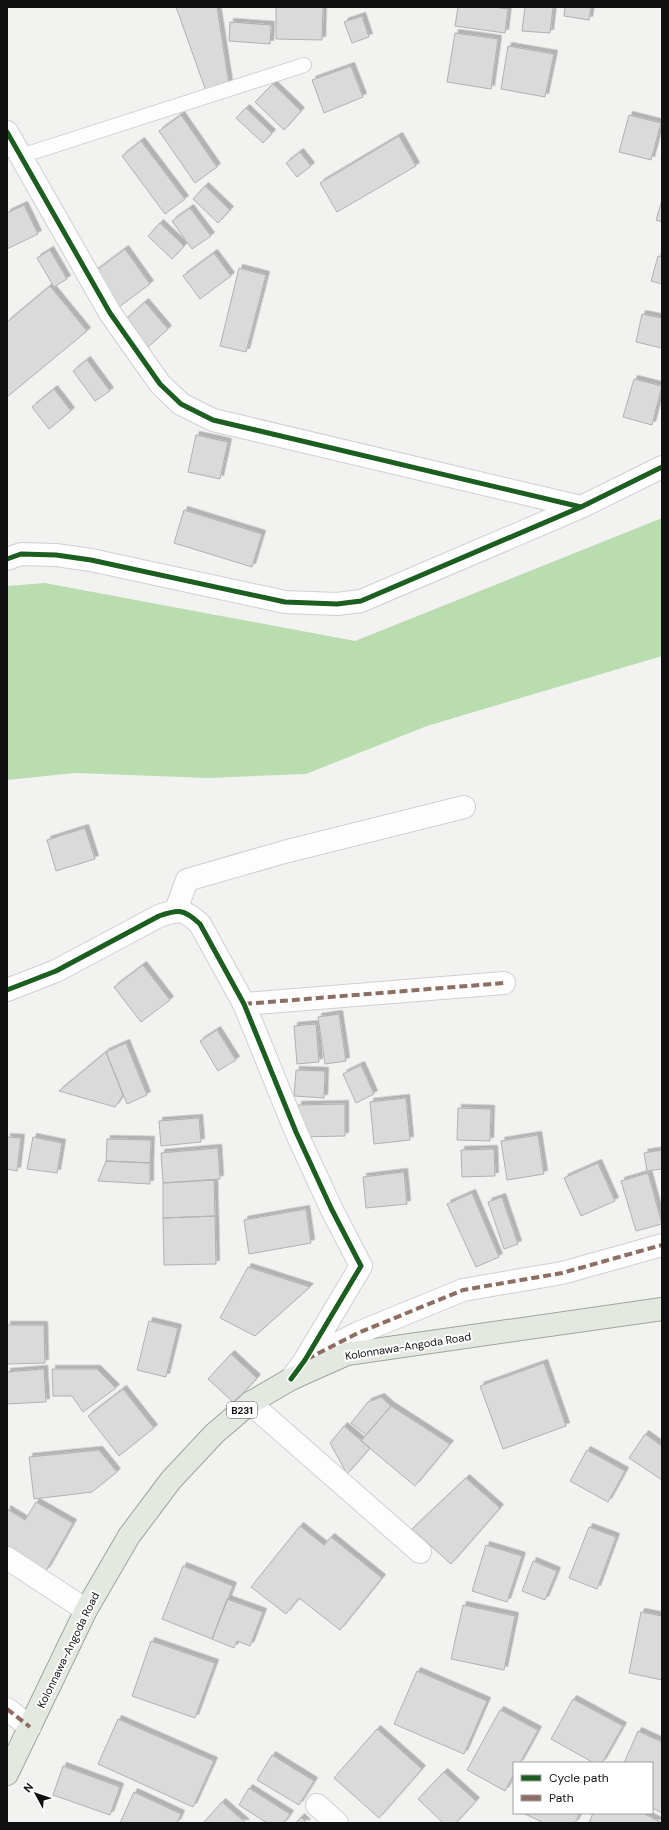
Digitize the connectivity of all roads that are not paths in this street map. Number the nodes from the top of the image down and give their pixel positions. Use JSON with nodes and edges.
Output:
{"nodes":[{"id":1,"x":304,"y":65,"type":"dead end"},
{"id":2,"x":7,"y":132,"type":"edge"},
{"id":3,"x":21,"y":156,"type":"junction"},
{"id":4,"x":662,"y":467,"type":"edge"},
{"id":5,"x":581,"y":507,"type":"junction"},
{"id":6,"x":7,"y":559,"type":"edge"},
{"id":7,"x":464,"y":807,"type":"dead end"},
{"id":8,"x":176,"y":910,"type":"junction"},
{"id":9,"x":504,"y":983,"type":"dead end"},
{"id":10,"x":7,"y":990,"type":"edge"},
{"id":11,"x":244,"y":1004,"type":"junction"},
{"id":12,"x":662,"y":1246,"type":"edge"},
{"id":13,"x":662,"y":1309,"type":"edge"},
{"id":14,"x":305,"y":1360,"type":"junction"},
{"id":15,"x":291,"y":1379,"type":"junction"},
{"id":16,"x":250,"y":1403,"type":"junction"},
{"id":17,"x":420,"y":1552,"type":"dead end"},
{"id":18,"x":7,"y":1558,"type":"edge"},
{"id":19,"x":86,"y":1610,"type":"junction"},
{"id":20,"x":7,"y":1709,"type":"edge"},
{"id":21,"x":30,"y":1727,"type":"junction"},
{"id":22,"x":7,"y":1774,"type":"edge"},
{"id":23,"x":317,"y":1805,"type":"dead end"},
{"id":24,"x":337,"y":1823,"type":"edge"}],
"edges":[{"from":1,"to":3,"type":"lane"},
{"from":2,"to":3,"type":"street"},
{"from":3,"to":5,"type":"street"},
{"from":4,"to":5,"type":"street"},
{"from":5,"to":6,"type":"street"},
{"from":7,"to":8,"type":"street"},
{"from":8,"to":10,"type":"street"},
{"from":8,"to":11,"type":"street"},
{"from":9,"to":11,"type":"street"},
{"from":11,"to":14,"type":"street"},
{"from":12,"to":14,"type":"street"},
{"from":13,"to":15,"type":"main road","name":"Kolonnawa-Angoda Road","number":"B231"},
{"from":14,"to":15,"type":"street"},
{"from":15,"to":16,"type":"main road","name":"Kolonnawa-Angoda Road","number":"B231"},
{"from":16,"to":17,"type":"street"},
{"from":16,"to":19,"type":"main road","name":"Kolonnawa-Angoda Road","number":"B231"},
{"from":18,"to":19,"type":"street"},
{"from":19,"to":21,"type":"main road","name":"Kolonnawa-Angoda Road","number":"B231"},
{"from":20,"to":21,"type":"street"},
{"from":21,"to":22,"type":"main road","name":"Kolonnawa-Angoda Road","number":"B231"},
{"from":23,"to":24,"type":"street"}]}
